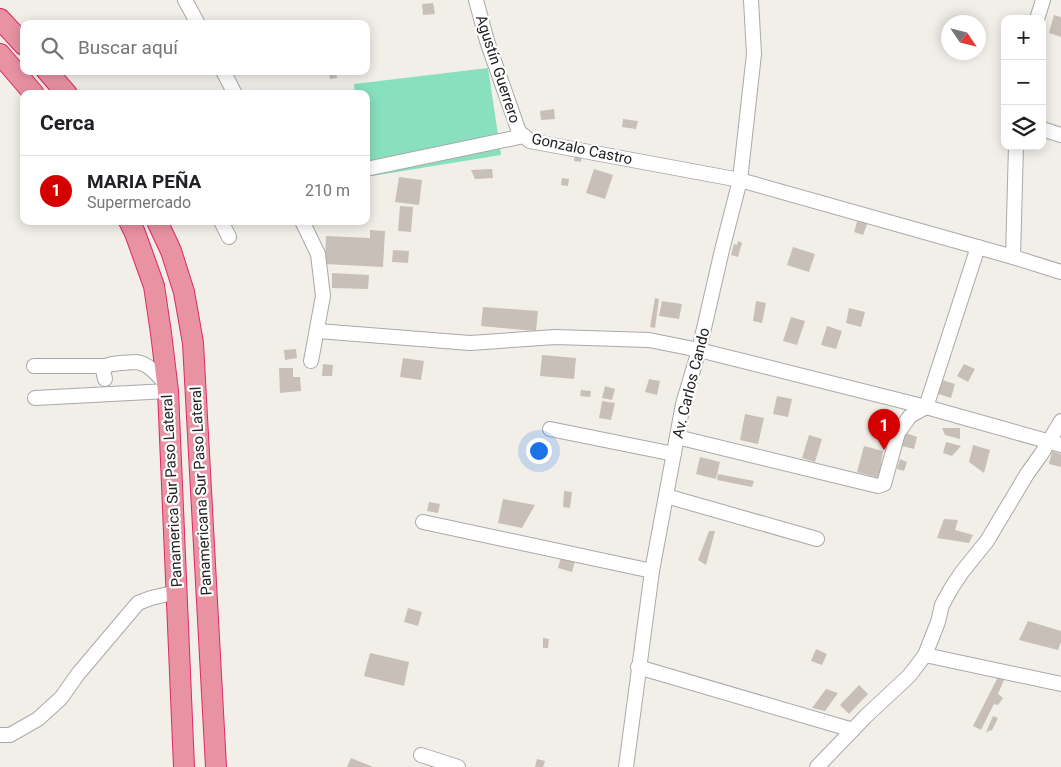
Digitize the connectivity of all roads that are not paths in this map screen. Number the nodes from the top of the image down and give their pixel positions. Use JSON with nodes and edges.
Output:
{"nodes":[{"id":1,"x":185,"y":0,"type":"edge"},
{"id":2,"x":476,"y":0,"type":"edge"},
{"id":3,"x":751,"y":0,"type":"edge"},
{"id":4,"x":1043,"y":0,"type":"edge"},
{"id":5,"x":1038,"y":15,"type":"edge"},
{"id":6,"x":196,"y":20,"type":"edge"},
{"id":7,"x":2,"y":26,"type":"edge"},
{"id":8,"x":20,"y":42,"type":"edge"},
{"id":9,"x":0,"y":54,"type":"edge"},
{"id":10,"x":50,"y":75,"type":"edge"},
{"id":11,"x":225,"y":75,"type":"edge"},
{"id":12,"x":31,"y":90,"type":"edge"},
{"id":13,"x":64,"y":90,"type":"edge"},
{"id":14,"x":233,"y":90,"type":"edge"},
{"id":15,"x":1046,"y":130,"type":"edge"},
{"id":16,"x":1061,"y":134,"type":"edge"},
{"id":17,"x":524,"y":136,"type":"junction"},
{"id":18,"x":1016,"y":150,"type":"edge"},
{"id":19,"x":370,"y":168,"type":"edge"},
{"id":20,"x":740,"y":180,"type":"junction"},
{"id":21,"x":130,"y":225,"type":"edge"},
{"id":22,"x":159,"y":225,"type":"edge"},
{"id":23,"x":223,"y":225,"type":"edge"},
{"id":24,"x":304,"y":225,"type":"edge"},
{"id":25,"x":229,"y":237,"type":"dead end"},
{"id":26,"x":978,"y":247,"type":"junction"},
{"id":27,"x":1014,"y":257,"type":"junction"},
{"id":28,"x":1061,"y":272,"type":"edge"},
{"id":29,"x":318,"y":331,"type":"junction"},
{"id":30,"x":699,"y":350,"type":"junction"},
{"id":31,"x":311,"y":361,"type":"dead end"},
{"id":32,"x":34,"y":366,"type":"dead end"},
{"id":33,"x":168,"y":388,"type":"junction"},
{"id":34,"x":35,"y":398,"type":"dead end"},
{"id":35,"x":926,"y":407,"type":"junction"},
{"id":36,"x":1061,"y":421,"type":"edge"},
{"id":37,"x":550,"y":428,"type":"dead end"},
{"id":38,"x":677,"y":437,"type":"junction"},
{"id":39,"x":1055,"y":444,"type":"edge"},
{"id":40,"x":674,"y":454,"type":"junction"},
{"id":41,"x":666,"y":496,"type":"junction"},
{"id":42,"x":423,"y":522,"type":"dead end"},
{"id":43,"x":817,"y":539,"type":"dead end"},
{"id":44,"x":652,"y":571,"type":"junction"},
{"id":45,"x":177,"y":592,"type":"junction"},
{"id":46,"x":925,"y":655,"type":"junction"},
{"id":47,"x":638,"y":667,"type":"junction"},
{"id":48,"x":1061,"y":684,"type":"edge"},
{"id":49,"x":853,"y":730,"type":"junction"},
{"id":50,"x":0,"y":736,"type":"edge"},
{"id":51,"x":421,"y":754,"type":"dead end"},
{"id":52,"x":184,"y":767,"type":"edge"},
{"id":53,"x":216,"y":767,"type":"edge"},
{"id":54,"x":458,"y":767,"type":"edge"},
{"id":55,"x":626,"y":767,"type":"edge"},
{"id":56,"x":817,"y":767,"type":"edge"}],
"edges":[{"from":1,"to":6,"type":"street"},
{"from":2,"to":17,"type":"street","name":"Agustín Guerrero"},
{"from":3,"to":20,"type":"street","name":"Av. Carlos Cando"},
{"from":4,"to":5,"type":"street"},
{"from":7,"to":8,"type":"highway"},
{"from":9,"to":12,"type":"highway"},
{"from":10,"to":13,"type":"highway"},
{"from":11,"to":14,"type":"street"},
{"from":15,"to":16,"type":"street"},
{"from":17,"to":19,"type":"street","name":"Gonzalo Castro"},
{"from":17,"to":20,"type":"street","name":"Gonzalo Castro"},
{"from":18,"to":27,"type":"street"},
{"from":20,"to":26,"type":"street","name":"Gonzalo Castro"},
{"from":20,"to":30,"type":"street","name":"Av. Carlos Cando"},
{"from":21,"to":33,"type":"highway","name":"Panamerica Sur Paso Lateral"},
{"from":22,"to":53,"type":"highway","name":"Panamericana Sur Paso Lateral"},
{"from":23,"to":25,"type":"street"},
{"from":24,"to":29,"type":"street"},
{"from":26,"to":27,"type":"street","name":"Gonzalo Castro"},
{"from":26,"to":35,"type":"street"},
{"from":27,"to":28,"type":"street","name":"Gonzalo Castro"},
{"from":29,"to":30,"type":"street"},
{"from":29,"to":31,"type":"street"},
{"from":30,"to":35,"type":"street"},
{"from":30,"to":38,"type":"street","name":"Av. Carlos Cando"},
{"from":32,"to":33,"type":"street"},
{"from":33,"to":34,"type":"street"},
{"from":33,"to":45,"type":"highway","name":"Panamerica Sur Paso Lateral"},
{"from":35,"to":38,"type":"street"},
{"from":35,"to":39,"type":"street"},
{"from":36,"to":39,"type":"street"},
{"from":37,"to":40,"type":"street"},
{"from":38,"to":40,"type":"street","name":"Av. Carlos Cando"},
{"from":39,"to":46,"type":"street"},
{"from":40,"to":41,"type":"street","name":"Av. Carlos Cando"},
{"from":41,"to":43,"type":"street"},
{"from":41,"to":44,"type":"street","name":"Av. Carlos Cando"},
{"from":42,"to":44,"type":"street"},
{"from":44,"to":47,"type":"street","name":"Av. Carlos Cando"},
{"from":45,"to":50,"type":"street"},
{"from":45,"to":52,"type":"highway","name":"Panamerica Sur Paso Lateral"},
{"from":46,"to":48,"type":"street"},
{"from":46,"to":49,"type":"street"},
{"from":47,"to":49,"type":"street"},
{"from":47,"to":55,"type":"street","name":"Av. Carlos Cando"},
{"from":49,"to":56,"type":"street"},
{"from":51,"to":54,"type":"street"}]}
